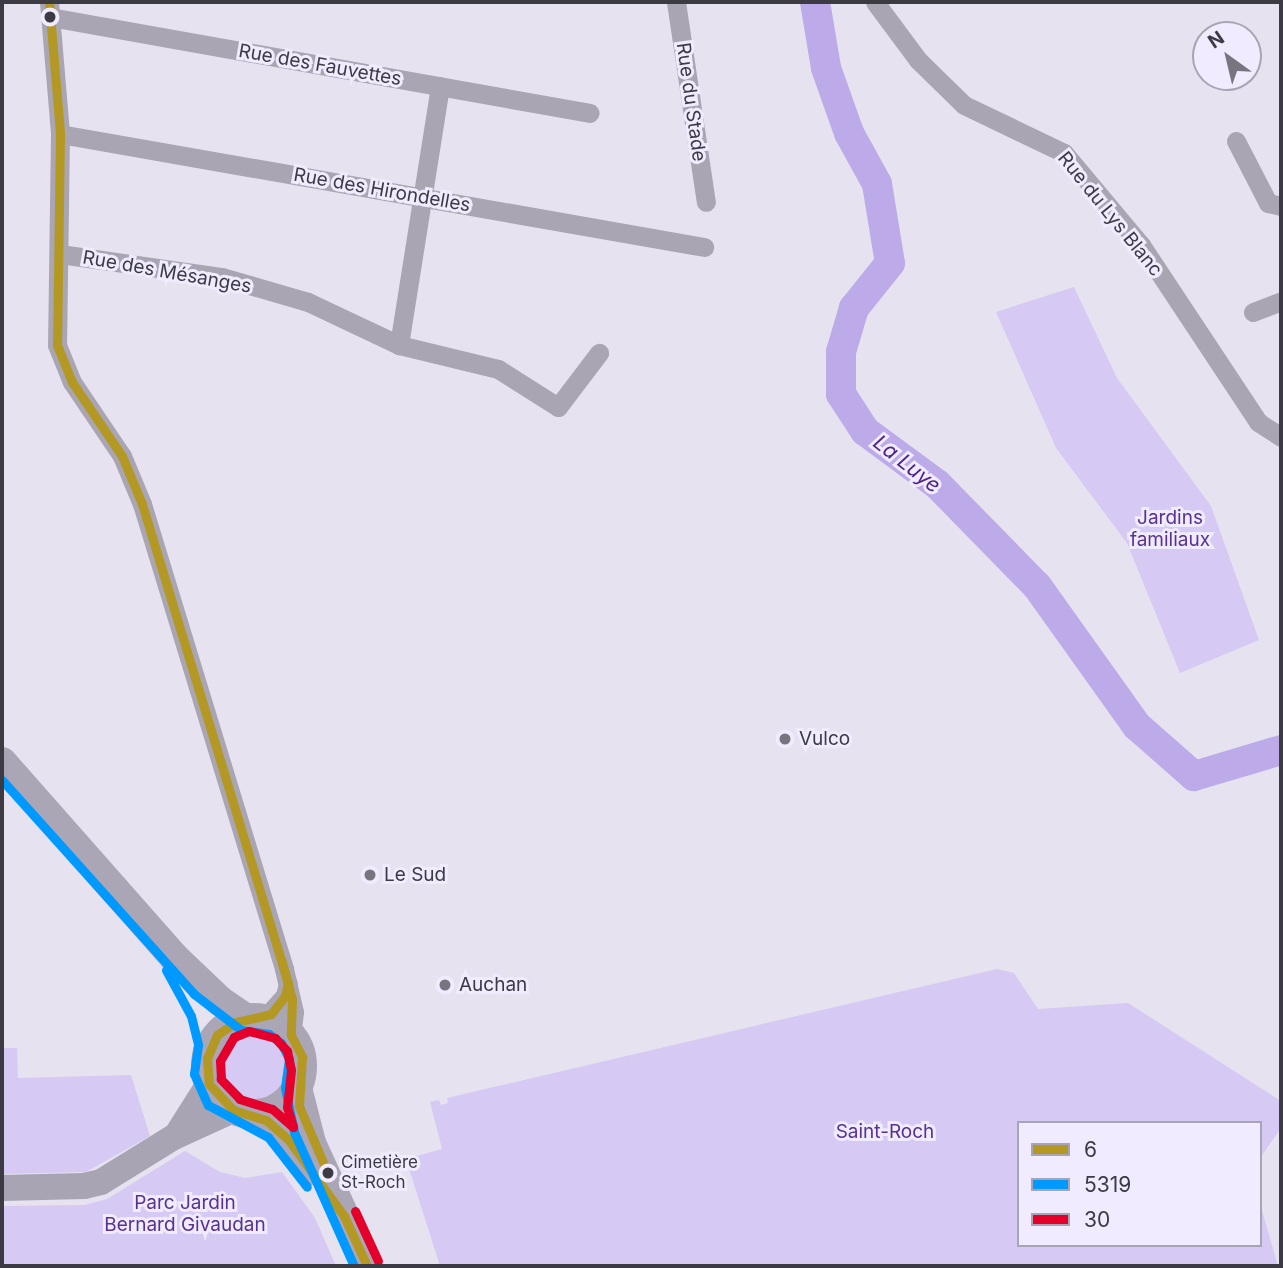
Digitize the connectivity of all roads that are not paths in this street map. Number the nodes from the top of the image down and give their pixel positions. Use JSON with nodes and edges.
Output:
{"nodes":[{"id":1,"x":676,"y":2,"type":"edge"},
{"id":2,"x":875,"y":2,"type":"edge"},
{"id":3,"x":50,"y":9,"type":"edge"},
{"id":4,"x":440,"y":86,"type":"junction"},
{"id":5,"x":590,"y":113,"type":"dead end"},
{"id":6,"x":60,"y":134,"type":"junction"},
{"id":7,"x":1236,"y":141,"type":"dead end"},
{"id":8,"x":424,"y":197,"type":"junction"},
{"id":9,"x":706,"y":202,"type":"dead end"},
{"id":10,"x":1281,"y":206,"type":"edge"},
{"id":11,"x":704,"y":247,"type":"dead end"},
{"id":12,"x":60,"y":254,"type":"junction"},
{"id":13,"x":1281,"y":301,"type":"edge"},
{"id":14,"x":1253,"y":312,"type":"dead end"},
{"id":15,"x":399,"y":345,"type":"junction"},
{"id":16,"x":599,"y":353,"type":"dead end"},
{"id":17,"x":1281,"y":437,"type":"edge"},
{"id":18,"x":2,"y":762,"type":"edge"},
{"id":19,"x":174,"y":957,"type":"junction"},
{"id":20,"x":288,"y":983,"type":"junction"},
{"id":21,"x":256,"y":1019,"type":"junction"},
{"id":22,"x":291,"y":1035,"type":"junction"},
{"id":23,"x":211,"y":1045,"type":"junction"},
{"id":24,"x":209,"y":1084,"type":"junction"},
{"id":25,"x":298,"y":1088,"type":"junction"},
{"id":26,"x":244,"y":1113,"type":"junction"},
{"id":27,"x":174,"y":1137,"type":"junction"},
{"id":28,"x":2,"y":1188,"type":"edge"},
{"id":29,"x":344,"y":1216,"type":"junction"},
{"id":30,"x":367,"y":1266,"type":"edge"}],
"edges":[{"from":1,"to":9,"type":"street","name":"Rue du Stade"},
{"from":2,"to":17,"type":"street","name":"Rue du Lys Blanc"},
{"from":3,"to":4,"type":"street","name":"Rue des Fauvettes"},
{"from":3,"to":6,"type":"street"},
{"from":4,"to":5,"type":"street","name":"Rue des Fauvettes"},
{"from":4,"to":8,"type":"street"},
{"from":6,"to":8,"type":"street","name":"Rue des Hirondelles"},
{"from":6,"to":12,"type":"street"},
{"from":7,"to":10,"type":"street"},
{"from":8,"to":11,"type":"street","name":"Rue des Hirondelles"},
{"from":8,"to":15,"type":"street"},
{"from":12,"to":15,"type":"street","name":"Rue des Mésanges"},
{"from":12,"to":20,"type":"street"},
{"from":13,"to":14,"type":"street"},
{"from":15,"to":16,"type":"street","name":"Rue des Mésanges"},
{"from":18,"to":19,"type":"main road"},
{"from":19,"to":21,"type":"main road"},
{"from":19,"to":23,"type":"main road"},
{"from":20,"to":21,"type":"street"},
{"from":20,"to":22,"type":"street"},
{"from":21,"to":22,"type":"main road"},
{"from":21,"to":23,"type":"main road"},
{"from":22,"to":25,"type":"main road"},
{"from":23,"to":24,"type":"main road"},
{"from":24,"to":26,"type":"main road"},
{"from":24,"to":27,"type":"street"},
{"from":25,"to":26,"type":"main road"},
{"from":25,"to":29,"type":"main road"},
{"from":26,"to":27,"type":"street"},
{"from":26,"to":29,"type":"main road"},
{"from":27,"to":28,"type":"street"},
{"from":29,"to":30,"type":"main road"}]}
